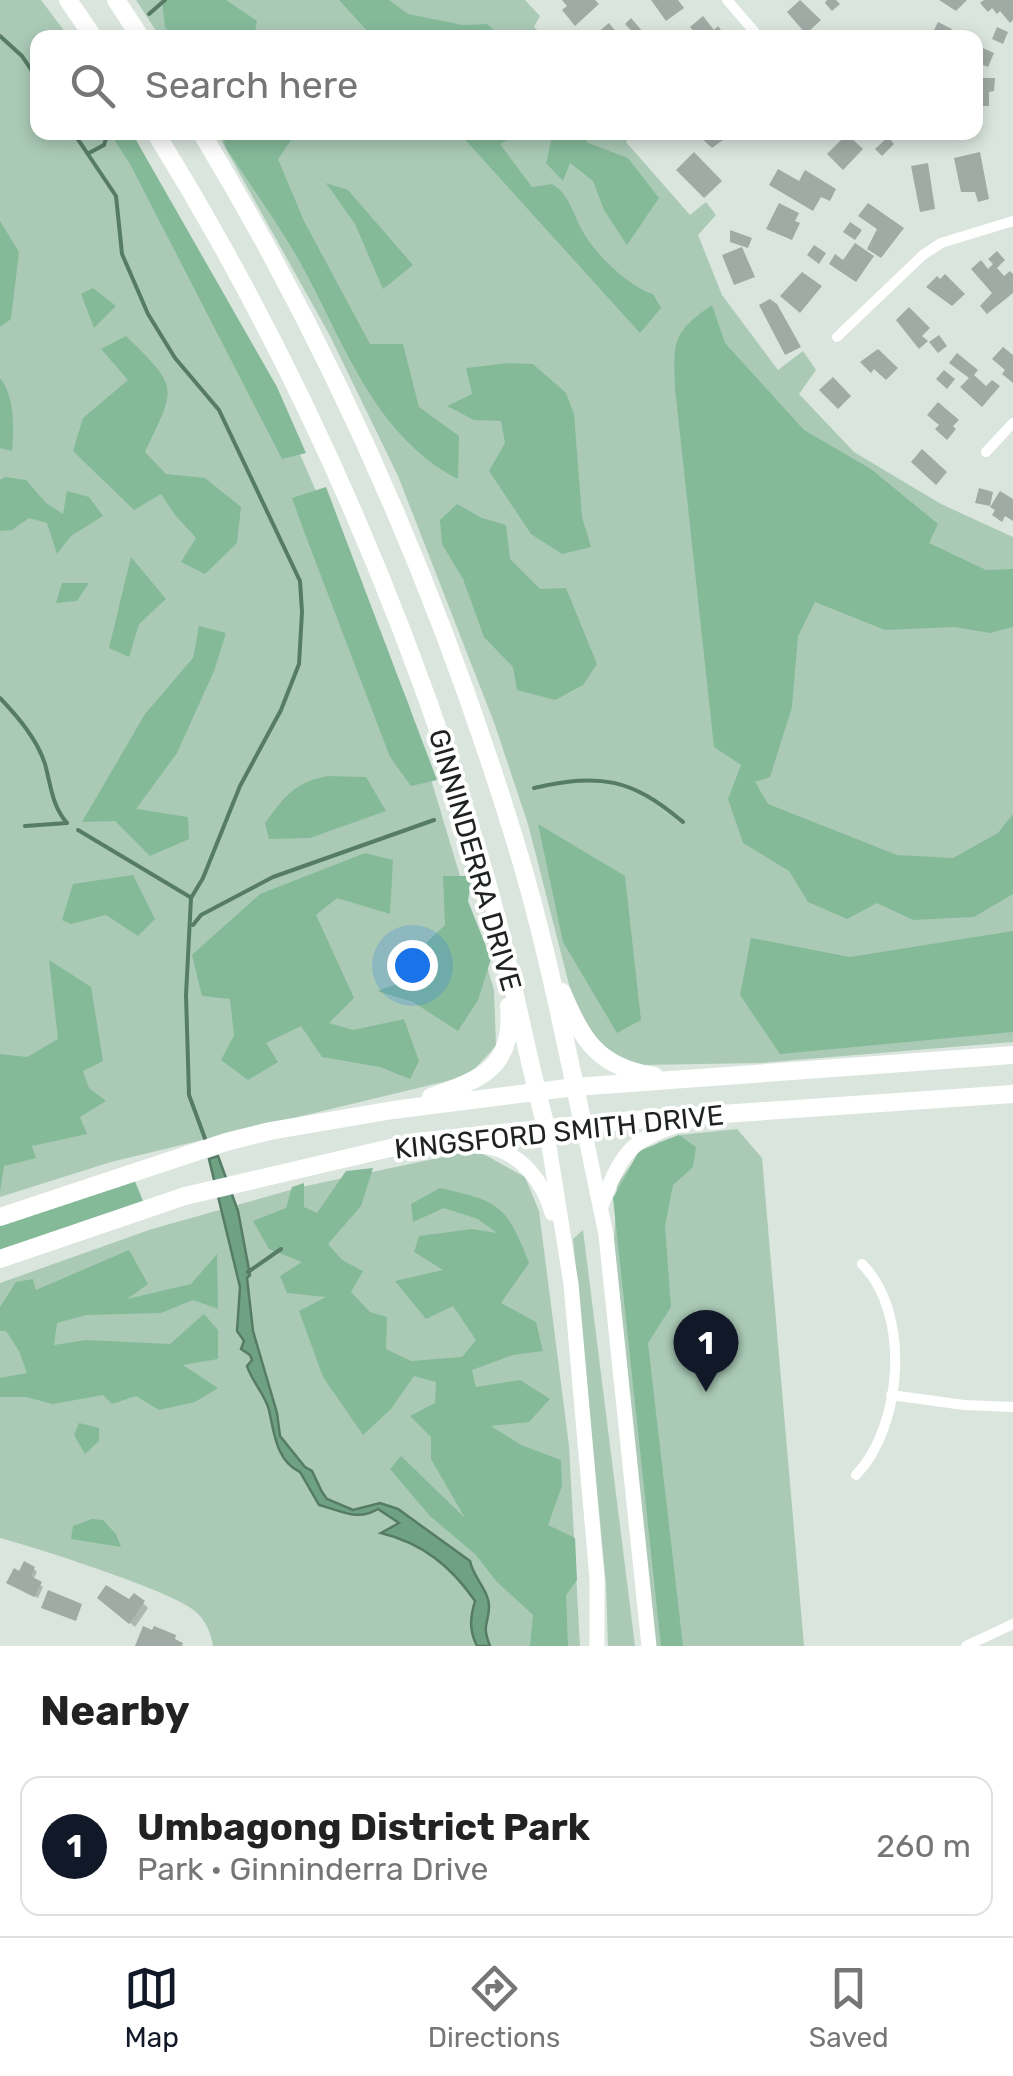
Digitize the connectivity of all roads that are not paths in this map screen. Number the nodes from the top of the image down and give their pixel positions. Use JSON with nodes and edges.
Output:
{"nodes":[{"id":1,"x":68,"y":0,"type":"edge"},
{"id":2,"x":728,"y":0,"type":"edge"},
{"id":3,"x":120,"y":5,"type":"edge"},
{"id":4,"x":89,"y":30,"type":"edge"},
{"id":5,"x":136,"y":30,"type":"edge"},
{"id":6,"x":753,"y":30,"type":"edge"},
{"id":7,"x":160,"y":140,"type":"edge"},
{"id":8,"x":205,"y":140,"type":"edge"},
{"id":9,"x":1013,"y":222,"type":"edge"},
{"id":10,"x":837,"y":337,"type":"dead end"},
{"id":11,"x":1013,"y":422,"type":"edge"},
{"id":12,"x":986,"y":452,"type":"dead end"},
{"id":13,"x":502,"y":933,"type":"junction"},
{"id":14,"x":541,"y":940,"type":"junction"},
{"id":15,"x":1013,"y":1055,"type":"edge"},
{"id":16,"x":684,"y":1081,"type":"junction"},
{"id":17,"x":575,"y":1087,"type":"junction"},
{"id":18,"x":537,"y":1092,"type":"junction"},
{"id":19,"x":1013,"y":1094,"type":"edge"},
{"id":20,"x":393,"y":1110,"type":"junction"},
{"id":21,"x":706,"y":1116,"type":"junction"},
{"id":22,"x":583,"y":1124,"type":"junction"},
{"id":23,"x":546,"y":1127,"type":"junction"},
{"id":24,"x":416,"y":1142,"type":"junction"},
{"id":25,"x":600,"y":1206,"type":"junction"},
{"id":26,"x":0,"y":1217,"type":"edge"},
{"id":27,"x":0,"y":1259,"type":"edge"},
{"id":28,"x":862,"y":1264,"type":"dead end"},
{"id":29,"x":572,"y":1284,"type":"junction"},
{"id":30,"x":891,"y":1395,"type":"junction"},
{"id":31,"x":1013,"y":1406,"type":"edge"},
{"id":32,"x":856,"y":1475,"type":"dead end"},
{"id":33,"x":1013,"y":1624,"type":"edge"},
{"id":34,"x":597,"y":1646,"type":"edge"},
{"id":35,"x":649,"y":1646,"type":"edge"},
{"id":36,"x":966,"y":1646,"type":"edge"}],
"edges":[{"from":1,"to":4,"type":"main road"},
{"from":2,"to":6,"type":"street"},
{"from":3,"to":5,"type":"main road"},
{"from":7,"to":13,"type":"main road","name":"GINNINDERRA DRIVE"},
{"from":8,"to":14,"type":"main road","name":"GINNINDERRA DRIVE"},
{"from":9,"to":10,"type":"street"},
{"from":11,"to":12,"type":"street"},
{"from":13,"to":18,"type":"main road","name":"GINNINDERRA DRIVE"},
{"from":13,"to":20,"type":"main road"},
{"from":14,"to":16,"type":"main road"},
{"from":14,"to":17,"type":"main road","name":"GINNINDERRA DRIVE"},
{"from":15,"to":16,"type":"main road","name":"KINGSFORD SMITH DRIVE"},
{"from":16,"to":17,"type":"main road","name":"KINGSFORD SMITH DRIVE"},
{"from":17,"to":18,"type":"main road","name":"KINGSFORD SMITH DRIVE"},
{"from":17,"to":22,"type":"main road","name":"GINNINDERRA DRIVE"},
{"from":18,"to":20,"type":"main road","name":"KINGSFORD SMITH DRIVE"},
{"from":18,"to":23,"type":"main road","name":"GINNINDERRA DRIVE"},
{"from":19,"to":21,"type":"main road","name":"KINGSFORD SMITH DRIVE"},
{"from":20,"to":26,"type":"main road","name":"KINGSFORD SMITH DRIVE"},
{"from":21,"to":22,"type":"main road","name":"KINGSFORD SMITH DRIVE"},
{"from":21,"to":25,"type":"main road"},
{"from":22,"to":23,"type":"main road","name":"KINGSFORD SMITH DRIVE"},
{"from":22,"to":25,"type":"main road","name":"GINNINDERRA DRIVE"},
{"from":23,"to":24,"type":"main road","name":"KINGSFORD SMITH DRIVE"},
{"from":23,"to":29,"type":"main road","name":"GINNINDERRA DRIVE"},
{"from":24,"to":27,"type":"main road","name":"KINGSFORD SMITH DRIVE"},
{"from":24,"to":29,"type":"main road"},
{"from":25,"to":35,"type":"main road","name":"GINNINDERRA DRIVE"},
{"from":28,"to":30,"type":"street"},
{"from":29,"to":34,"type":"main road","name":"GINNINDERRA DRIVE"},
{"from":30,"to":31,"type":"street"},
{"from":30,"to":32,"type":"street"},
{"from":33,"to":36,"type":"street"}]}
